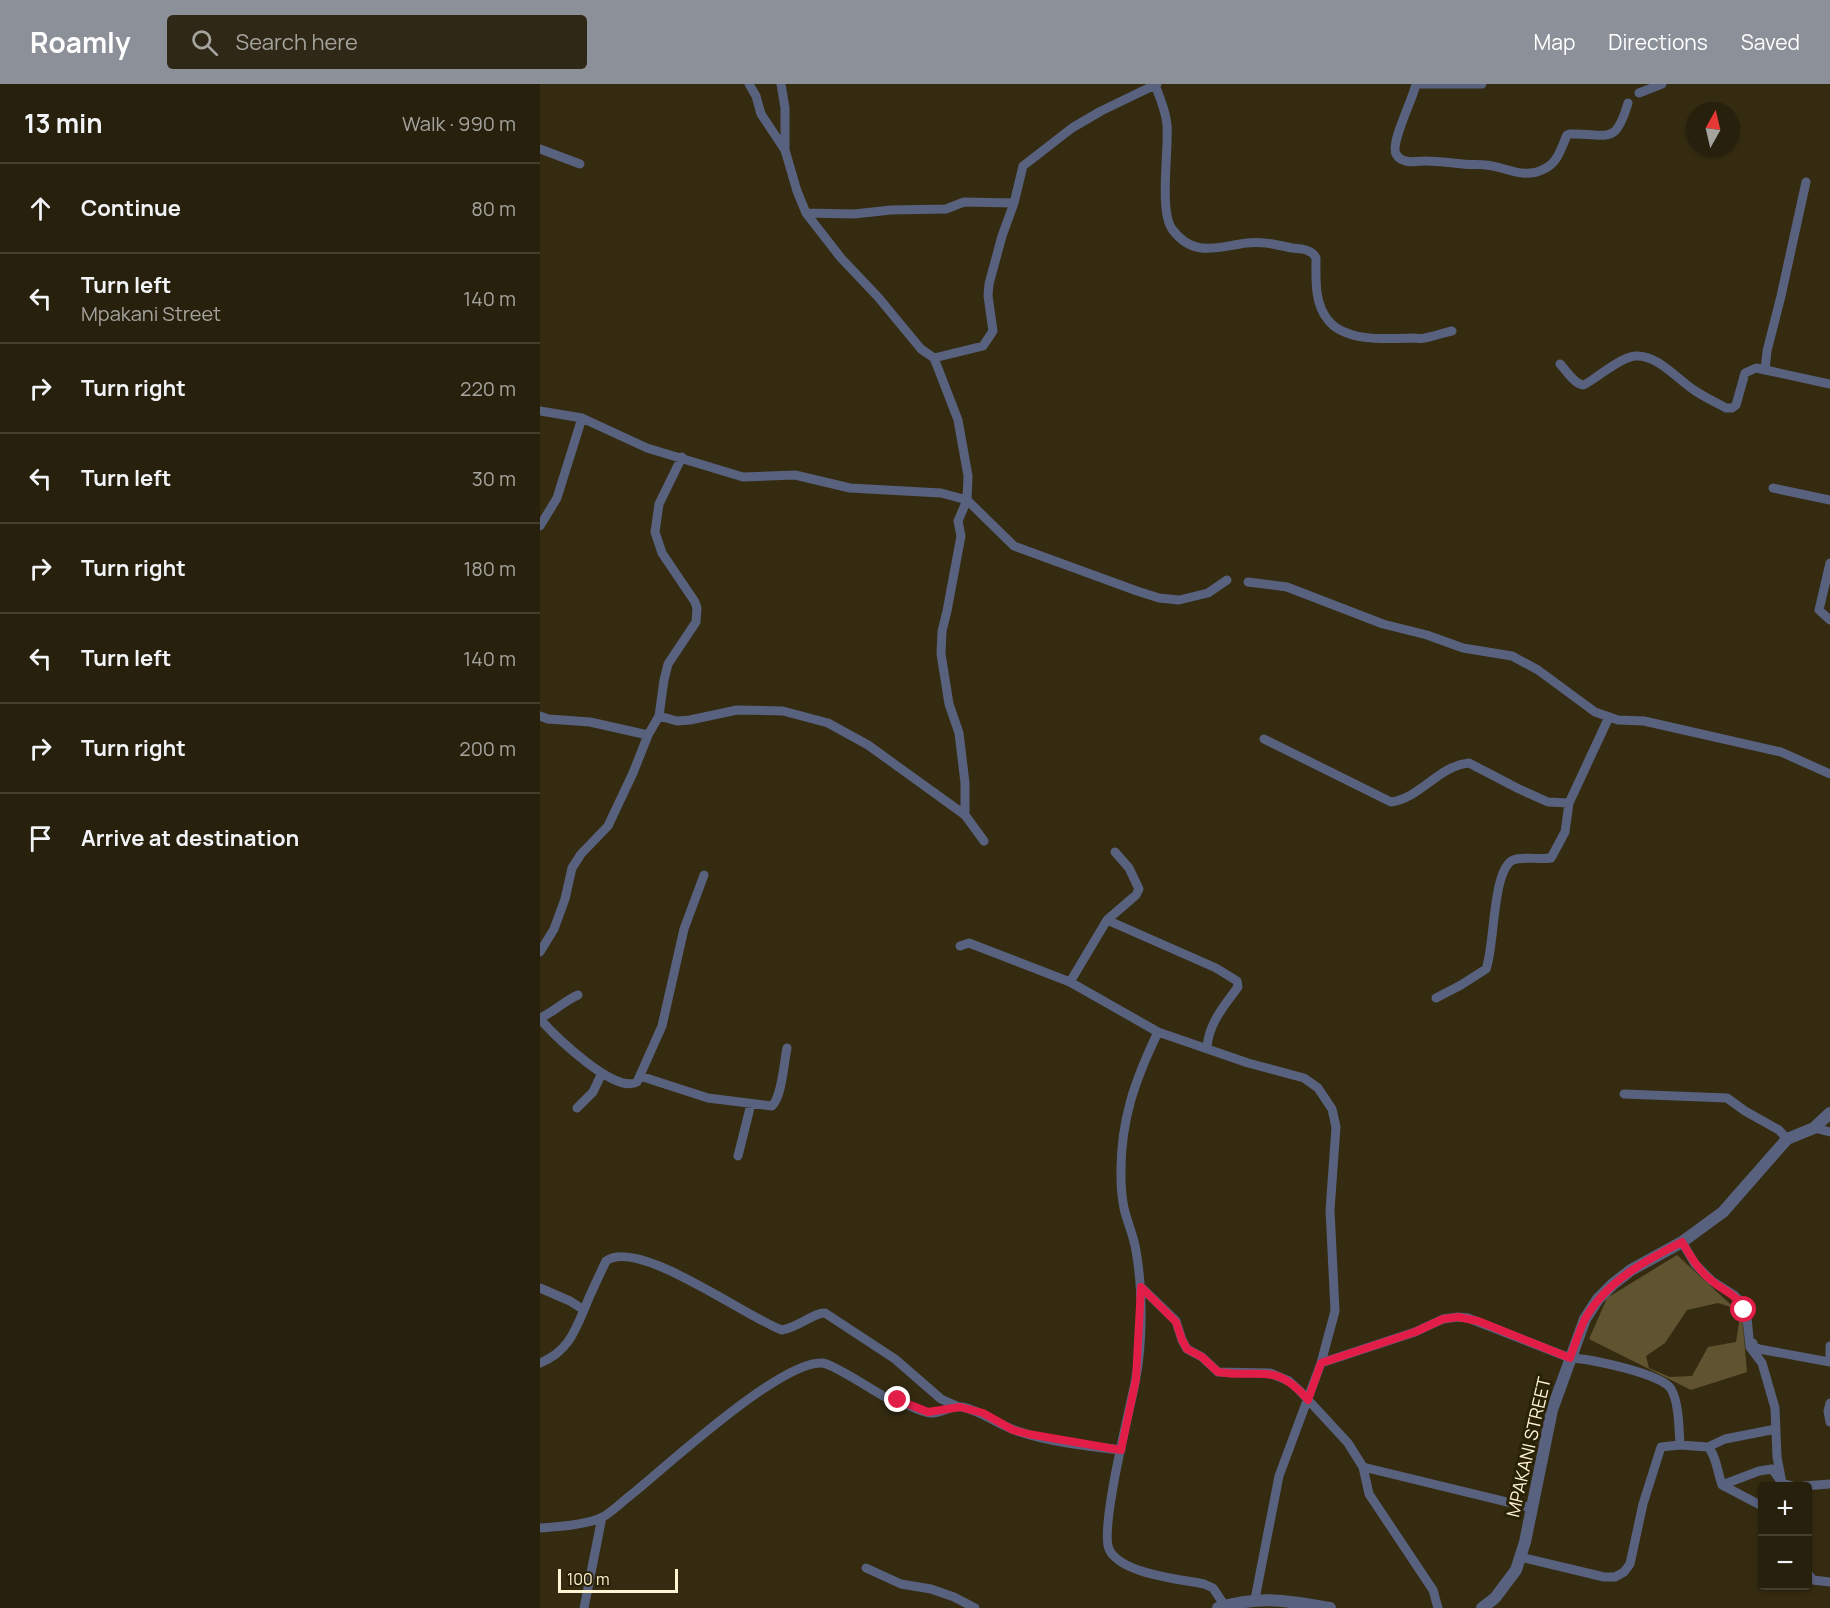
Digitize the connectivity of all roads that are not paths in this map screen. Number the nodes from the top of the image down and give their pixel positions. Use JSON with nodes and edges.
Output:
{"nodes":[{"id":1,"x":749,"y":84,"type":"edge"},
{"id":2,"x":781,"y":84,"type":"edge"},
{"id":3,"x":1416,"y":84,"type":"edge"},
{"id":4,"x":1482,"y":84,"type":"edge"},
{"id":5,"x":1662,"y":84,"type":"edge"},
{"id":6,"x":1156,"y":85,"type":"edge"},
{"id":7,"x":1639,"y":93,"type":"dead end"},
{"id":8,"x":1628,"y":103,"type":"dead end"},
{"id":9,"x":540,"y":149,"type":"edge"},
{"id":10,"x":785,"y":150,"type":"junction"},
{"id":11,"x":580,"y":164,"type":"dead end"},
{"id":12,"x":1806,"y":182,"type":"dead end"},
{"id":13,"x":1014,"y":203,"type":"junction"},
{"id":14,"x":806,"y":213,"type":"junction"},
{"id":15,"x":1452,"y":331,"type":"dead end"},
{"id":16,"x":934,"y":358,"type":"junction"},
{"id":17,"x":1560,"y":364,"type":"dead end"},
{"id":18,"x":1765,"y":370,"type":"junction"},
{"id":19,"x":1830,"y":384,"type":"edge"},
{"id":20,"x":540,"y":411,"type":"edge"},
{"id":21,"x":582,"y":418,"type":"junction"},
{"id":22,"x":682,"y":457,"type":"junction"},
{"id":23,"x":1773,"y":488,"type":"dead end"},
{"id":24,"x":967,"y":500,"type":"junction"},
{"id":25,"x":1830,"y":500,"type":"edge"},
{"id":26,"x":540,"y":526,"type":"edge"},
{"id":27,"x":1830,"y":563,"type":"edge"},
{"id":28,"x":1227,"y":580,"type":"dead end"},
{"id":29,"x":1248,"y":582,"type":"dead end"},
{"id":30,"x":1830,"y":620,"type":"edge"},
{"id":31,"x":540,"y":716,"type":"edge"},
{"id":32,"x":659,"y":716,"type":"junction"},
{"id":33,"x":1609,"y":717,"type":"junction"},
{"id":34,"x":648,"y":735,"type":"junction"},
{"id":35,"x":1264,"y":739,"type":"dead end"},
{"id":36,"x":1830,"y":774,"type":"edge"},
{"id":37,"x":1569,"y":803,"type":"junction"},
{"id":38,"x":966,"y":815,"type":"junction"},
{"id":39,"x":984,"y":841,"type":"dead end"},
{"id":40,"x":1115,"y":852,"type":"dead end"},
{"id":41,"x":704,"y":876,"type":"dead end"},
{"id":42,"x":1107,"y":920,"type":"junction"},
{"id":43,"x":960,"y":946,"type":"dead end"},
{"id":44,"x":540,"y":952,"type":"edge"},
{"id":45,"x":1070,"y":982,"type":"junction"},
{"id":46,"x":578,"y":994,"type":"dead end"},
{"id":47,"x":1436,"y":998,"type":"dead end"},
{"id":48,"x":540,"y":1018,"type":"edge"},
{"id":49,"x":1158,"y":1032,"type":"junction"},
{"id":50,"x":1207,"y":1047,"type":"junction"},
{"id":51,"x":787,"y":1048,"type":"dead end"},
{"id":52,"x":602,"y":1072,"type":"junction"},
{"id":53,"x":640,"y":1076,"type":"junction"},
{"id":54,"x":1624,"y":1094,"type":"dead end"},
{"id":55,"x":751,"y":1104,"type":"junction"},
{"id":56,"x":577,"y":1108,"type":"dead end"},
{"id":57,"x":1830,"y":1113,"type":"edge"},
{"id":58,"x":1814,"y":1128,"type":"junction"},
{"id":59,"x":1830,"y":1132,"type":"edge"},
{"id":60,"x":1787,"y":1139,"type":"junction"},
{"id":61,"x":738,"y":1156,"type":"dead end"},
{"id":62,"x":1682,"y":1242,"type":"junction"},
{"id":63,"x":1141,"y":1287,"type":"junction"},
{"id":64,"x":540,"y":1288,"type":"edge"},
{"id":65,"x":1741,"y":1298,"type":"dead end"},
{"id":66,"x":584,"y":1310,"type":"junction"},
{"id":67,"x":1830,"y":1346,"type":"edge"},
{"id":68,"x":1570,"y":1358,"type":"junction"},
{"id":69,"x":1830,"y":1361,"type":"edge"},
{"id":70,"x":540,"y":1363,"type":"edge"},
{"id":71,"x":1321,"y":1363,"type":"junction"},
{"id":72,"x":1308,"y":1400,"type":"junction"},
{"id":73,"x":1830,"y":1403,"type":"edge"},
{"id":74,"x":960,"y":1407,"type":"junction"},
{"id":75,"x":1830,"y":1422,"type":"edge"},
{"id":76,"x":1776,"y":1429,"type":"junction"},
{"id":77,"x":1680,"y":1445,"type":"junction"},
{"id":78,"x":1708,"y":1447,"type":"junction"},
{"id":79,"x":1121,"y":1450,"type":"junction"},
{"id":80,"x":1363,"y":1467,"type":"junction"},
{"id":81,"x":1781,"y":1482,"type":"edge"},
{"id":82,"x":1782,"y":1482,"type":"edge"},
{"id":83,"x":1830,"y":1484,"type":"edge"},
{"id":84,"x":1722,"y":1485,"type":"junction"},
{"id":85,"x":1812,"y":1485,"type":"edge"},
{"id":86,"x":1758,"y":1504,"type":"edge"},
{"id":87,"x":1532,"y":1508,"type":"junction"},
{"id":88,"x":602,"y":1517,"type":"junction"},
{"id":89,"x":540,"y":1528,"type":"edge"},
{"id":90,"x":1520,"y":1557,"type":"junction"},
{"id":91,"x":866,"y":1568,"type":"dead end"},
{"id":92,"x":1812,"y":1578,"type":"edge"},
{"id":93,"x":1830,"y":1582,"type":"edge"},
{"id":94,"x":1256,"y":1599,"type":"junction"},
{"id":95,"x":1222,"y":1607,"type":"edge"},
{"id":96,"x":584,"y":1608,"type":"edge"},
{"id":97,"x":975,"y":1608,"type":"edge"},
{"id":98,"x":1330,"y":1608,"type":"edge"},
{"id":99,"x":1438,"y":1608,"type":"edge"},
{"id":100,"x":1482,"y":1608,"type":"edge"}],
"edges":[{"from":1,"to":10,"type":"street"},
{"from":2,"to":10,"type":"street"},
{"from":3,"to":4,"type":"street"},
{"from":3,"to":8,"type":"street"},
{"from":5,"to":7,"type":"street"},
{"from":6,"to":13,"type":"street"},
{"from":6,"to":15,"type":"street"},
{"from":9,"to":11,"type":"street"},
{"from":10,"to":14,"type":"street"},
{"from":12,"to":18,"type":"street"},
{"from":13,"to":14,"type":"street"},
{"from":13,"to":16,"type":"street"},
{"from":14,"to":16,"type":"street"},
{"from":16,"to":24,"type":"street"},
{"from":17,"to":18,"type":"street"},
{"from":18,"to":19,"type":"street"},
{"from":20,"to":21,"type":"street"},
{"from":21,"to":22,"type":"street"},
{"from":21,"to":26,"type":"street"},
{"from":22,"to":24,"type":"street"},
{"from":22,"to":32,"type":"street"},
{"from":23,"to":25,"type":"street"},
{"from":24,"to":28,"type":"street"},
{"from":24,"to":38,"type":"street"},
{"from":27,"to":30,"type":"street"},
{"from":29,"to":33,"type":"street"},
{"from":31,"to":34,"type":"street"},
{"from":32,"to":34,"type":"street"},
{"from":32,"to":38,"type":"street"},
{"from":33,"to":36,"type":"street"},
{"from":33,"to":37,"type":"street"},
{"from":34,"to":44,"type":"street"},
{"from":35,"to":37,"type":"street"},
{"from":37,"to":47,"type":"street"},
{"from":38,"to":39,"type":"street"},
{"from":40,"to":42,"type":"street"},
{"from":41,"to":53,"type":"street"},
{"from":42,"to":45,"type":"street"},
{"from":42,"to":50,"type":"street"},
{"from":43,"to":45,"type":"street"},
{"from":45,"to":49,"type":"street"},
{"from":46,"to":48,"type":"street"},
{"from":48,"to":52,"type":"street"},
{"from":49,"to":50,"type":"street"},
{"from":49,"to":63,"type":"street"},
{"from":50,"to":71,"type":"street"},
{"from":51,"to":55,"type":"street"},
{"from":52,"to":53,"type":"street"},
{"from":52,"to":56,"type":"street"},
{"from":53,"to":55,"type":"street"},
{"from":54,"to":60,"type":"street"},
{"from":55,"to":61,"type":"street"},
{"from":57,"to":58,"type":"street","name":"MPAKANI STREET"},
{"from":58,"to":59,"type":"street"},
{"from":58,"to":60,"type":"street","name":"MPAKANI STREET"},
{"from":60,"to":62,"type":"street","name":"MPAKANI STREET"},
{"from":62,"to":68,"type":"street","name":"MPAKANI STREET"},
{"from":62,"to":76,"type":"street"},
{"from":63,"to":72,"type":"street"},
{"from":63,"to":79,"type":"street"},
{"from":64,"to":66,"type":"street"},
{"from":65,"to":69,"type":"street"},
{"from":66,"to":70,"type":"street"},
{"from":66,"to":74,"type":"street"},
{"from":67,"to":69,"type":"street"},
{"from":68,"to":71,"type":"street"},
{"from":68,"to":77,"type":"street"},
{"from":68,"to":87,"type":"street","name":"MPAKANI STREET"},
{"from":71,"to":72,"type":"street"},
{"from":72,"to":80,"type":"street"},
{"from":72,"to":94,"type":"street"},
{"from":73,"to":75,"type":"street"},
{"from":74,"to":79,"type":"street"},
{"from":74,"to":88,"type":"street"},
{"from":76,"to":78,"type":"street"},
{"from":76,"to":82,"type":"street"},
{"from":77,"to":78,"type":"street"},
{"from":77,"to":90,"type":"street"},
{"from":78,"to":84,"type":"street"},
{"from":79,"to":95,"type":"street"},
{"from":80,"to":87,"type":"street"},
{"from":80,"to":99,"type":"street"},
{"from":81,"to":84,"type":"street"},
{"from":83,"to":85,"type":"street"},
{"from":84,"to":86,"type":"street"},
{"from":87,"to":90,"type":"street","name":"MPAKANI STREET"},
{"from":88,"to":89,"type":"street"},
{"from":88,"to":96,"type":"street"},
{"from":90,"to":100,"type":"street","name":"MPAKANI STREET"},
{"from":91,"to":97,"type":"street"},
{"from":92,"to":93,"type":"street"},
{"from":94,"to":95,"type":"street"},
{"from":94,"to":98,"type":"street"}]}
